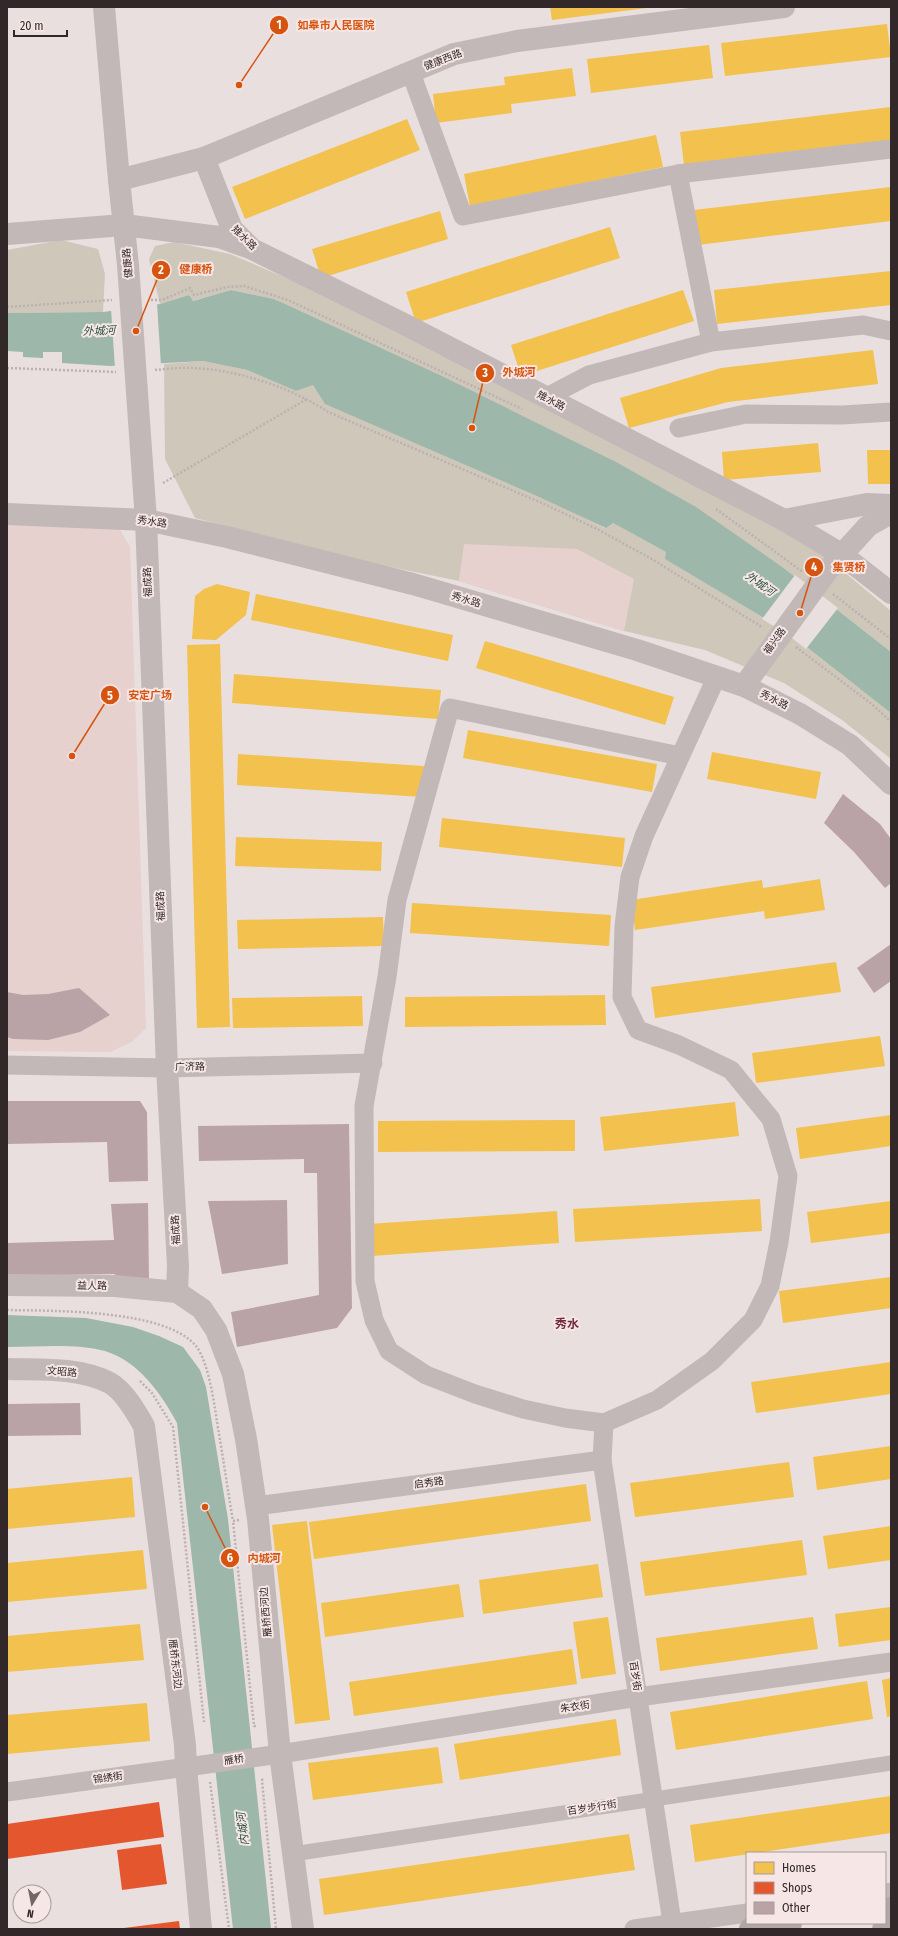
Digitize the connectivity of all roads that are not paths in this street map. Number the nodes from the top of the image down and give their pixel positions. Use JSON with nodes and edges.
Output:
{"nodes":[{"id":1,"x":104,"y":7,"type":"edge"},
{"id":2,"x":784,"y":7,"type":"edge"},
{"id":3,"x":411,"y":73,"type":"junction"},
{"id":4,"x":891,"y":149,"type":"edge"},
{"id":5,"x":204,"y":158,"type":"junction"},
{"id":6,"x":678,"y":174,"type":"junction"},
{"id":7,"x":119,"y":180,"type":"junction"},
{"id":8,"x":124,"y":225,"type":"junction"},
{"id":9,"x":7,"y":234,"type":"edge"},
{"id":10,"x":252,"y":249,"type":"junction"},
{"id":11,"x":891,"y":331,"type":"edge"},
{"id":12,"x":711,"y":342,"type":"junction"},
{"id":13,"x":545,"y":398,"type":"junction"},
{"id":14,"x":891,"y":412,"type":"edge"},
{"id":15,"x":679,"y":428,"type":"dead end"},
{"id":16,"x":891,"y":505,"type":"edge"},
{"id":17,"x":891,"y":513,"type":"edge"},
{"id":18,"x":7,"y":514,"type":"edge"},
{"id":19,"x":146,"y":520,"type":"junction"},
{"id":20,"x":784,"y":520,"type":"junction"},
{"id":21,"x":841,"y":554,"type":"junction"},
{"id":22,"x":891,"y":593,"type":"edge"},
{"id":23,"x":717,"y":676,"type":"junction"},
{"id":24,"x":744,"y":686,"type":"junction"},
{"id":25,"x":680,"y":756,"type":"junction"},
{"id":26,"x":891,"y":784,"type":"edge"},
{"id":27,"x":373,"y":1063,"type":"junction"},
{"id":28,"x":7,"y":1064,"type":"edge"},
{"id":29,"x":167,"y":1068,"type":"junction"},
{"id":30,"x":7,"y":1285,"type":"edge"},
{"id":31,"x":177,"y":1292,"type":"junction"},
{"id":32,"x":7,"y":1369,"type":"edge"},
{"id":33,"x":131,"y":1404,"type":"joint"},
{"id":34,"x":604,"y":1423,"type":"junction"},
{"id":35,"x":602,"y":1460,"type":"junction"},
{"id":36,"x":257,"y":1512,"type":"junction"},
{"id":37,"x":891,"y":1662,"type":"edge"},
{"id":38,"x":638,"y":1697,"type":"junction"},
{"id":39,"x":274,"y":1759,"type":"junction"},
{"id":40,"x":210,"y":1764,"type":"joint"},
{"id":41,"x":891,"y":1764,"type":"edge"},
{"id":42,"x":186,"y":1773,"type":"junction"},
{"id":43,"x":7,"y":1792,"type":"edge"},
{"id":44,"x":654,"y":1799,"type":"junction"},
{"id":45,"x":294,"y":1854,"type":"junction"},
{"id":46,"x":746,"y":1913,"type":"edge"},
{"id":47,"x":784,"y":1924,"type":"edge"},
{"id":48,"x":673,"y":1926,"type":"edge"},
{"id":49,"x":891,"y":1928,"type":"edge"},
{"id":50,"x":201,"y":1929,"type":"edge"},
{"id":51,"x":303,"y":1929,"type":"edge"},
{"id":52,"x":634,"y":1929,"type":"edge"},
{"id":53,"x":750,"y":1929,"type":"edge"},
{"id":54,"x":883,"y":1929,"type":"edge"}],
"edges":[{"from":1,"to":7,"type":"street","name":"健康路"},
{"from":2,"to":3,"type":"street","name":"健康西路"},
{"from":3,"to":5,"type":"street","name":"健康西路"},
{"from":3,"to":6,"type":"street"},
{"from":4,"to":6,"type":"street"},
{"from":5,"to":7,"type":"street","name":"健康西路"},
{"from":5,"to":10,"type":"street","name":"雉水路"},
{"from":6,"to":12,"type":"street"},
{"from":7,"to":8,"type":"street","name":"健康路"},
{"from":8,"to":9,"type":"street"},
{"from":8,"to":10,"type":"street"},
{"from":8,"to":19,"type":"street","name":"健康路"},
{"from":10,"to":13,"type":"street","name":"雉水路"},
{"from":11,"to":12,"type":"street"},
{"from":12,"to":13,"type":"street"},
{"from":13,"to":20,"type":"street","name":"雉水路"},
{"from":14,"to":15,"type":"street"},
{"from":16,"to":20,"type":"street"},
{"from":17,"to":21,"type":"street","name":"福兴路"},
{"from":18,"to":19,"type":"street","name":"秀水路"},
{"from":19,"to":23,"type":"street","name":"秀水路"},
{"from":19,"to":29,"type":"street","name":"福成路"},
{"from":20,"to":21,"type":"street","name":"雉水路"},
{"from":21,"to":22,"type":"street","name":"雉水路"},
{"from":21,"to":24,"type":"street","name":"福兴路"},
{"from":23,"to":24,"type":"street","name":"秀水路"},
{"from":23,"to":25,"type":"street"},
{"from":24,"to":26,"type":"street","name":"秀水路"},
{"from":25,"to":27,"type":"street"},
{"from":25,"to":34,"type":"street"},
{"from":27,"to":29,"type":"street","name":"广济路"},
{"from":27,"to":34,"type":"street"},
{"from":28,"to":29,"type":"street","name":"广济路"},
{"from":29,"to":31,"type":"street","name":"福成路"},
{"from":30,"to":31,"type":"street","name":"益人路"},
{"from":31,"to":36,"type":"street","name":"雁桥西河边"},
{"from":32,"to":33,"type":"street","name":"文昭路"},
{"from":33,"to":42,"type":"street","name":"雁桥东河边"},
{"from":34,"to":35,"type":"street","name":"百岁街"},
{"from":35,"to":36,"type":"street","name":"启秀路"},
{"from":35,"to":38,"type":"street","name":"百岁街"},
{"from":36,"to":39,"type":"street","name":"雁桥西河边"},
{"from":37,"to":38,"type":"street","name":"朱衣街"},
{"from":38,"to":39,"type":"street","name":"朱衣街"},
{"from":38,"to":44,"type":"street","name":"百岁街"},
{"from":39,"to":40,"type":"street","name":"雁桥"},
{"from":39,"to":45,"type":"street","name":"雁桥西河边"},
{"from":40,"to":42,"type":"street","name":"锦绣街"},
{"from":41,"to":44,"type":"street","name":"百岁步行街"},
{"from":42,"to":43,"type":"street","name":"锦绣街"},
{"from":42,"to":50,"type":"street","name":"雁桥东河边"},
{"from":44,"to":45,"type":"street","name":"百岁步行街"},
{"from":44,"to":48,"type":"street","name":"百岁街"},
{"from":45,"to":51,"type":"street","name":"雁桥西河边"},
{"from":46,"to":48,"type":"street"},
{"from":47,"to":53,"type":"main road"},
{"from":48,"to":52,"type":"street"},
{"from":49,"to":54,"type":"main road"}]}
